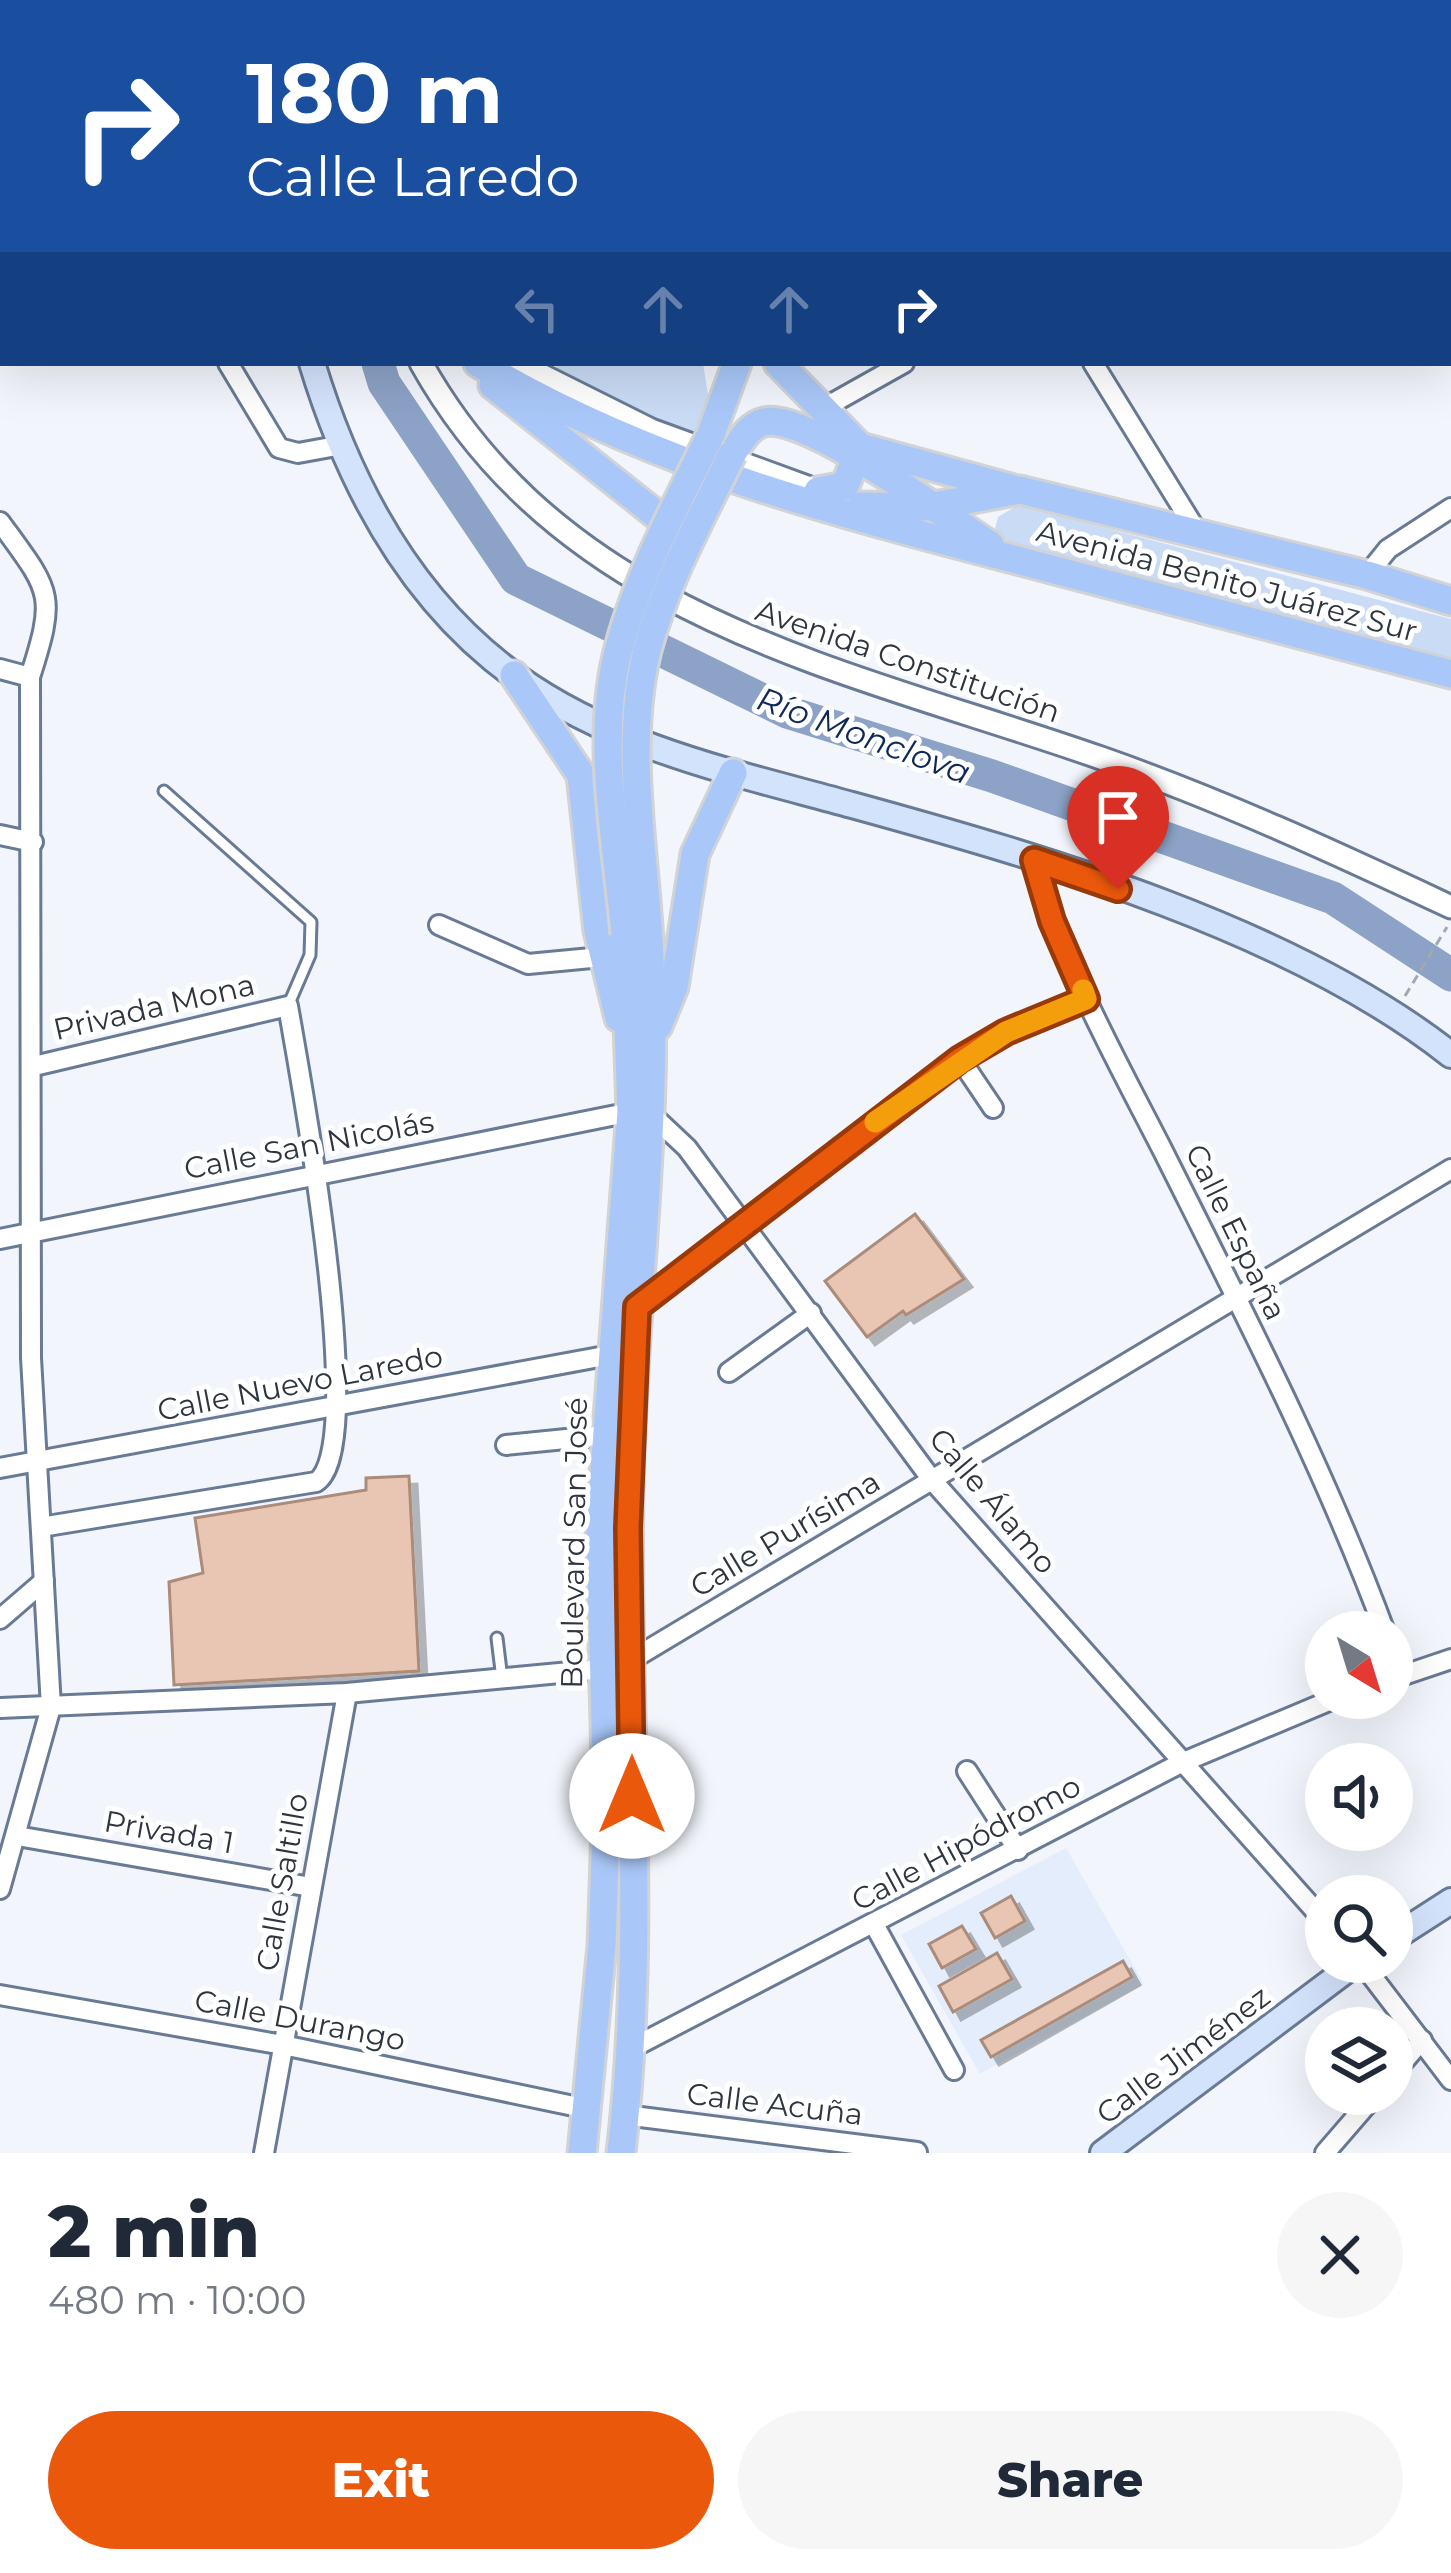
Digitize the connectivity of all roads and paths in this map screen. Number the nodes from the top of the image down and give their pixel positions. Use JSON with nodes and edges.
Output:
{"nodes":[{"id":1,"x":230,"y":366,"type":"edge"},
{"id":2,"x":313,"y":366,"type":"edge"},
{"id":3,"x":424,"y":366,"type":"edge"},
{"id":4,"x":479,"y":366,"type":"edge"},
{"id":5,"x":482,"y":366,"type":"edge"},
{"id":6,"x":530,"y":366,"type":"edge"},
{"id":7,"x":714,"y":366,"type":"edge"},
{"id":8,"x":736,"y":366,"type":"edge"},
{"id":9,"x":781,"y":366,"type":"edge"},
{"id":10,"x":899,"y":366,"type":"edge"},
{"id":11,"x":1095,"y":366,"type":"edge"},
{"id":12,"x":822,"y":409,"type":"junction"},
{"id":13,"x":716,"y":422,"type":"junction"},
{"id":14,"x":342,"y":445,"type":"junction"},
{"id":15,"x":858,"y":453,"type":"junction"},
{"id":16,"x":818,"y":491,"type":"junction"},
{"id":17,"x":1011,"y":493,"type":"junction"},
{"id":18,"x":929,"y":507,"type":"junction"},
{"id":19,"x":1451,"y":508,"type":"edge"},
{"id":20,"x":0,"y":522,"type":"edge"},
{"id":21,"x":668,"y":524,"type":"junction"},
{"id":22,"x":1199,"y":535,"type":"junction"},
{"id":23,"x":1000,"y":552,"type":"junction"},
{"id":24,"x":1367,"y":574,"type":"junction"},
{"id":25,"x":1451,"y":601,"type":"edge"},
{"id":26,"x":0,"y":669,"type":"edge"},
{"id":27,"x":1451,"y":674,"type":"edge"},
{"id":28,"x":514,"y":675,"type":"junction"},
{"id":29,"x":30,"y":677,"type":"junction"},
{"id":30,"x":733,"y":773,"type":"junction"},
{"id":31,"x":164,"y":791,"type":"dead end"},
{"id":32,"x":0,"y":835,"type":"edge"},
{"id":33,"x":33,"y":842,"type":"junction"},
{"id":34,"x":1034,"y":860,"type":"junction"},
{"id":35,"x":1451,"y":908,"type":"edge"},
{"id":36,"x":1451,"y":920,"type":"edge"},
{"id":37,"x":440,"y":926,"type":"dead end"},
{"id":38,"x":636,"y":930,"type":"junction"},
{"id":39,"x":602,"y":957,"type":"junction"},
{"id":40,"x":1086,"y":999,"type":"junction"},
{"id":41,"x":288,"y":1006,"type":"junction"},
{"id":42,"x":1395,"y":1013,"type":"junction"},
{"id":43,"x":642,"y":1041,"type":"junction"},
{"id":44,"x":1451,"y":1054,"type":"edge"},
{"id":45,"x":960,"y":1059,"type":"junction"},
{"id":46,"x":34,"y":1066,"type":"junction"},
{"id":47,"x":993,"y":1108,"type":"dead end"},
{"id":48,"x":643,"y":1115,"type":"junction"},
{"id":49,"x":1451,"y":1169,"type":"edge"},
{"id":50,"x":318,"y":1174,"type":"junction"},
{"id":51,"x":746,"y":1225,"type":"junction"},
{"id":52,"x":30,"y":1233,"type":"junction"},
{"id":53,"x":0,"y":1239,"type":"edge"},
{"id":54,"x":1237,"y":1298,"type":"junction"},
{"id":55,"x":625,"y":1310,"type":"junction"},
{"id":56,"x":811,"y":1313,"type":"junction"},
{"id":57,"x":624,"y":1353,"type":"junction"},
{"id":58,"x":729,"y":1372,"type":"dead end"},
{"id":59,"x":338,"y":1407,"type":"junction"},
{"id":60,"x":606,"y":1435,"type":"junction"},
{"id":61,"x":506,"y":1445,"type":"dead end"},
{"id":62,"x":36,"y":1461,"type":"junction"},
{"id":63,"x":0,"y":1468,"type":"edge"},
{"id":64,"x":932,"y":1480,"type":"junction"},
{"id":65,"x":41,"y":1527,"type":"junction"},
{"id":66,"x":628,"y":1528,"type":"junction"},
{"id":67,"x":599,"y":1577,"type":"junction"},
{"id":68,"x":44,"y":1581,"type":"junction"},
{"id":69,"x":1376,"y":1611,"type":"edge"},
{"id":70,"x":0,"y":1619,"type":"edge"},
{"id":71,"x":631,"y":1619,"type":"junction"},
{"id":72,"x":497,"y":1639,"type":"dead end"},
{"id":73,"x":1451,"y":1659,"type":"edge"},
{"id":74,"x":632,"y":1660,"type":"junction"},
{"id":75,"x":602,"y":1670,"type":"junction"},
{"id":76,"x":1413,"y":1672,"type":"edge"},
{"id":77,"x":502,"y":1679,"type":"junction"},
{"id":78,"x":347,"y":1694,"type":"junction"},
{"id":79,"x":52,"y":1707,"type":"junction"},
{"id":80,"x":0,"y":1708,"type":"edge"},
{"id":81,"x":1305,"y":1711,"type":"edge"},
{"id":82,"x":1181,"y":1763,"type":"junction"},
{"id":83,"x":967,"y":1771,"type":"dead end"},
{"id":84,"x":17,"y":1836,"type":"junction"},
{"id":85,"x":1018,"y":1850,"type":"junction"},
{"id":86,"x":311,"y":1887,"type":"junction"},
{"id":87,"x":0,"y":1889,"type":"edge"},
{"id":88,"x":1305,"y":1900,"type":"edge"},
{"id":89,"x":1451,"y":1901,"type":"edge"},
{"id":90,"x":1413,"y":1925,"type":"edge"},
{"id":91,"x":875,"y":1926,"type":"junction"},
{"id":92,"x":1331,"y":1983,"type":"edge"},
{"id":93,"x":1376,"y":1983,"type":"edge"},
{"id":94,"x":0,"y":1995,"type":"edge"},
{"id":95,"x":1422,"y":2040,"type":"junction"},
{"id":96,"x":283,"y":2045,"type":"junction"},
{"id":97,"x":628,"y":2050,"type":"junction"},
{"id":98,"x":1413,"y":2050,"type":"edge"},
{"id":99,"x":954,"y":2070,"type":"dead end"},
{"id":100,"x":1451,"y":2080,"type":"edge"},
{"id":101,"x":588,"y":2109,"type":"junction"},
{"id":102,"x":626,"y":2115,"type":"junction"},
{"id":103,"x":1358,"y":2115,"type":"edge"},
{"id":104,"x":917,"y":2152,"type":"edge"},
{"id":105,"x":264,"y":2153,"type":"edge"},
{"id":106,"x":582,"y":2153,"type":"edge"},
{"id":107,"x":621,"y":2153,"type":"edge"},
{"id":108,"x":1103,"y":2153,"type":"edge"},
{"id":109,"x":1325,"y":2153,"type":"edge"}],
"edges":[{"from":1,"to":14,"type":"street"},
{"from":2,"to":14,"type":"main road"},
{"from":3,"to":35,"type":"street","name":"Avenida Constitución"},
{"from":4,"to":21,"type":"main road"},
{"from":5,"to":23,"type":"main road"},
{"from":6,"to":16,"type":"street"},
{"from":7,"to":13,"type":"main road"},
{"from":8,"to":13,"type":"main road"},
{"from":9,"to":12,"type":"main road"},
{"from":10,"to":12,"type":"street"},
{"from":11,"to":22,"type":"street"},
{"from":12,"to":15,"type":"main road"},
{"from":13,"to":21,"type":"main road","bridge":true},
{"from":14,"to":28,"type":"main road"},
{"from":15,"to":16,"type":"main road"},
{"from":15,"to":17,"type":"main road"},
{"from":15,"to":18,"type":"main road","name":"Avenida Benito Juárez Sur"},
{"from":15,"to":38,"type":"main road","name":"Avenida Benito Juárez Sur","bridge":true},
{"from":16,"to":18,"type":"main road"},
{"from":17,"to":18,"type":"main road","name":"Avenida Benito Juárez Sur"},
{"from":17,"to":22,"type":"main road","name":"Avenida Benito Juárez Sur"},
{"from":17,"to":23,"type":"main road"},
{"from":18,"to":23,"type":"main road","name":"Avenida Benito Juárez Sur"},
{"from":19,"to":24,"type":"street"},
{"from":20,"to":29,"type":"street"},
{"from":21,"to":38,"type":"main road","bridge":true},
{"from":22,"to":24,"type":"main road","name":"Avenida Benito Juárez Sur"},
{"from":23,"to":27,"type":"main road","name":"Avenida Benito Juárez Sur"},
{"from":24,"to":25,"type":"main road","name":"Avenida Benito Juárez Sur"},
{"from":26,"to":29,"type":"street"},
{"from":28,"to":30,"type":"main road"},
{"from":28,"to":39,"type":"main road"},
{"from":29,"to":33,"type":"street"},
{"from":30,"to":34,"type":"main road"},
{"from":30,"to":43,"type":"main road"},
{"from":31,"to":41,"type":"lane"},
{"from":32,"to":33,"type":"street"},
{"from":33,"to":46,"type":"street"},
{"from":34,"to":40,"type":"street","name":"Calle España"},
{"from":34,"to":42,"type":"main road"},
{"from":36,"to":42,"type":"path"},
{"from":37,"to":39,"type":"street"},
{"from":38,"to":43,"type":"main road","name":"Boulevard San José"},
{"from":39,"to":43,"type":"main road"},
{"from":40,"to":45,"type":"street"},
{"from":40,"to":54,"type":"street","name":"Calle España"},
{"from":41,"to":46,"type":"street","name":"Privada Mona"},
{"from":41,"to":50,"type":"street"},
{"from":42,"to":44,"type":"main road"},
{"from":43,"to":48,"type":"main road","name":"Boulevard San José"},
{"from":45,"to":47,"type":"street"},
{"from":45,"to":51,"type":"street"},
{"from":46,"to":52,"type":"street"},
{"from":48,"to":50,"type":"street","name":"Calle San Nicolás"},
{"from":48,"to":51,"type":"street","name":"Calle Álamo"},
{"from":48,"to":55,"type":"main road","name":"Boulevard San José"},
{"from":49,"to":54,"type":"street","name":"Calle Purísima"},
{"from":50,"to":52,"type":"street","name":"Calle San Nicolás"},
{"from":50,"to":59,"type":"street"},
{"from":51,"to":55,"type":"street"},
{"from":51,"to":56,"type":"street","name":"Calle Álamo"},
{"from":52,"to":53,"type":"street","name":"Calle San Nicolás"},
{"from":52,"to":62,"type":"street"},
{"from":54,"to":64,"type":"street","name":"Calle Purísima"},
{"from":54,"to":69,"type":"street","name":"Calle España"},
{"from":55,"to":57,"type":"main road","name":"Boulevard San José"},
{"from":56,"to":58,"type":"street"},
{"from":56,"to":64,"type":"street","name":"Calle Álamo"},
{"from":57,"to":59,"type":"street","name":"Calle Nuevo Laredo"},
{"from":57,"to":60,"type":"main road","name":"Boulevard San José"},
{"from":57,"to":66,"type":"main road","name":"Boulevard San José"},
{"from":59,"to":62,"type":"street","name":"Calle Nuevo Laredo"},
{"from":59,"to":65,"type":"street"},
{"from":60,"to":61,"type":"street"},
{"from":60,"to":67,"type":"main road","name":"Boulevard San José"},
{"from":62,"to":63,"type":"street","name":"Calle Nuevo Laredo"},
{"from":62,"to":65,"type":"street"},
{"from":64,"to":74,"type":"street","name":"Calle Purísima"},
{"from":64,"to":82,"type":"street","name":"Calle Álamo"},
{"from":65,"to":68,"type":"street"},
{"from":66,"to":67,"type":"main road"},
{"from":66,"to":71,"type":"main road","name":"Boulevard San José"},
{"from":67,"to":71,"type":"main road"},
{"from":67,"to":75,"type":"main road","name":"Boulevard San José"},
{"from":68,"to":70,"type":"street"},
{"from":68,"to":79,"type":"street"},
{"from":71,"to":74,"type":"main road","name":"Boulevard San José"},
{"from":72,"to":77,"type":"lane"},
{"from":73,"to":76,"type":"street"},
{"from":74,"to":75,"type":"street","name":"Calle Purísima"},
{"from":74,"to":97,"type":"main road","name":"Boulevard San José"},
{"from":75,"to":77,"type":"street","name":"Calle Purísima"},
{"from":75,"to":101,"type":"main road","name":"Boulevard San José"},
{"from":77,"to":78,"type":"street","name":"Calle Purísima"},
{"from":78,"to":79,"type":"street","name":"Calle Purísima"},
{"from":78,"to":86,"type":"street","name":"Calle Saltillo"},
{"from":79,"to":80,"type":"street","name":"Calle Purísima"},
{"from":79,"to":84,"type":"street"},
{"from":81,"to":82,"type":"street","name":"Calle Hipódromo"},
{"from":82,"to":85,"type":"street","name":"Calle Hipódromo"},
{"from":82,"to":88,"type":"street","name":"Calle Álamo"},
{"from":83,"to":85,"type":"street"},
{"from":84,"to":86,"type":"street","name":"Privada 1"},
{"from":84,"to":87,"type":"street"},
{"from":85,"to":91,"type":"street","name":"Calle Hipódromo"},
{"from":86,"to":96,"type":"street","name":"Calle Saltillo"},
{"from":89,"to":90,"type":"main road"},
{"from":91,"to":97,"type":"street","name":"Calle Hipódromo"},
{"from":91,"to":99,"type":"street"},
{"from":92,"to":108,"type":"main road","name":"Calle Jiménez"},
{"from":93,"to":95,"type":"street"},
{"from":94,"to":96,"type":"street","name":"Calle Durango"},
{"from":95,"to":98,"type":"street"},
{"from":95,"to":100,"type":"street"},
{"from":96,"to":101,"type":"street","name":"Calle Durango"},
{"from":96,"to":105,"type":"street","name":"Calle Saltillo"},
{"from":97,"to":102,"type":"main road","name":"Boulevard San José"},
{"from":101,"to":106,"type":"main road","name":"Boulevard San José"},
{"from":102,"to":104,"type":"street","name":"Calle Acuña"},
{"from":102,"to":107,"type":"main road","name":"Boulevard San José"},
{"from":103,"to":109,"type":"street"}]}
